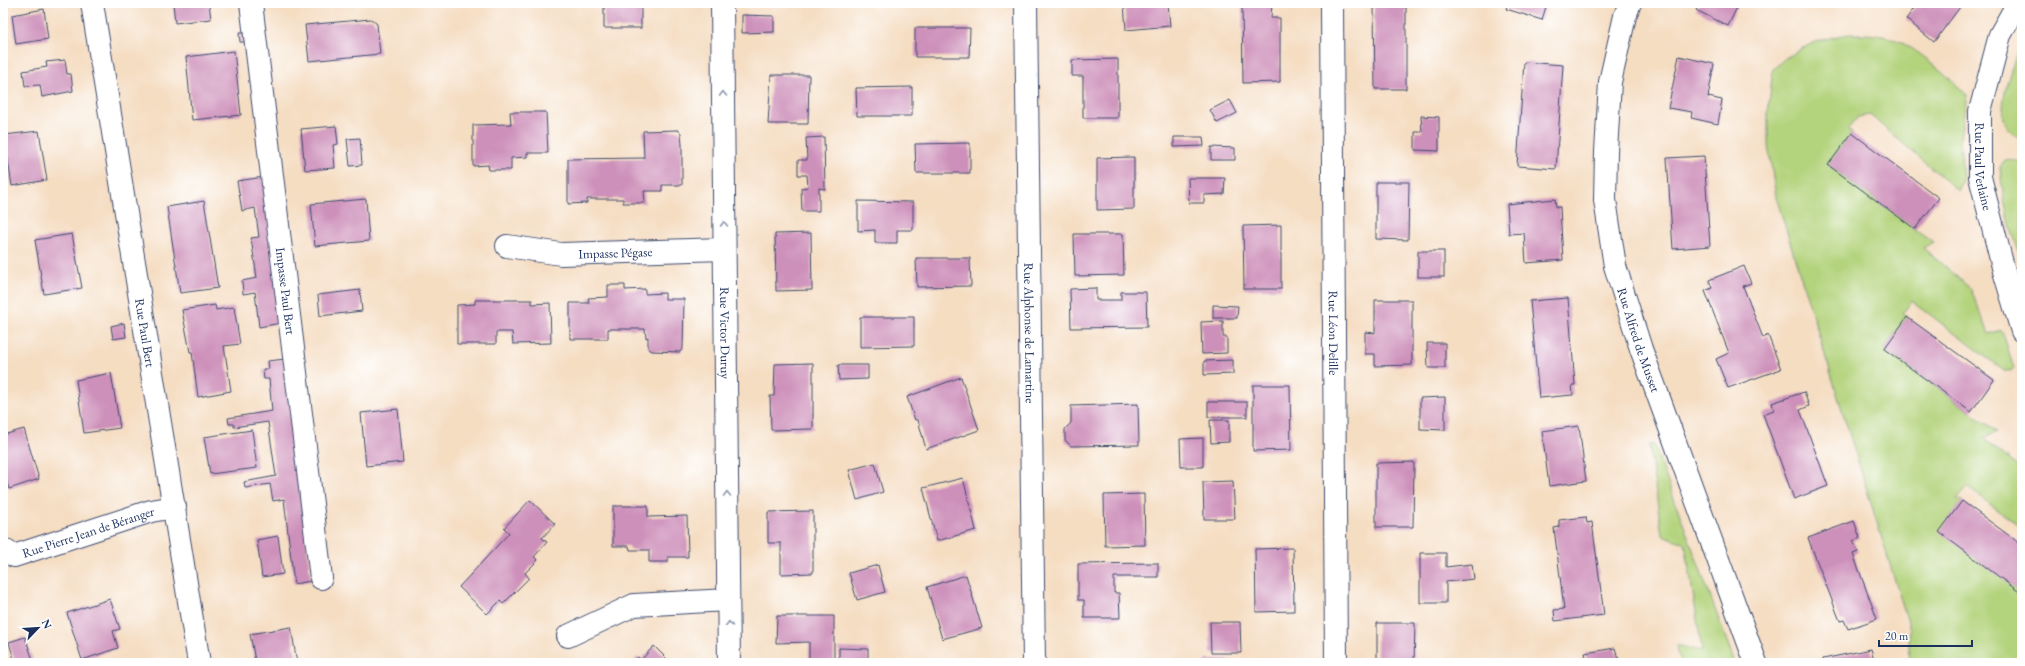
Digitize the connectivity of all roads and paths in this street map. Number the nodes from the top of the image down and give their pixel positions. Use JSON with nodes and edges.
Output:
{"nodes":[{"id":1,"x":92,"y":3,"type":"edge"},
{"id":2,"x":252,"y":3,"type":"edge"},
{"id":3,"x":722,"y":3,"type":"edge"},
{"id":4,"x":1026,"y":3,"type":"edge"},
{"id":5,"x":1332,"y":3,"type":"edge"},
{"id":6,"x":1630,"y":3,"type":"edge"},
{"id":7,"x":2018,"y":3,"type":"edge"},
{"id":8,"x":507,"y":246,"type":"dead end"},
{"id":9,"x":724,"y":249,"type":"junction"},
{"id":10,"x":2022,"y":331,"type":"edge"},
{"id":11,"x":175,"y":507,"type":"junction"},
{"id":12,"x":3,"y":549,"type":"edge"},
{"id":13,"x":321,"y":578,"type":"dead end"},
{"id":14,"x":728,"y":600,"type":"junction"},
{"id":15,"x":568,"y":636,"type":"dead end"},
{"id":16,"x":199,"y":663,"type":"edge"},
{"id":17,"x":729,"y":663,"type":"edge"},
{"id":18,"x":1034,"y":663,"type":"edge"},
{"id":19,"x":1336,"y":663,"type":"edge"},
{"id":20,"x":1756,"y":663,"type":"edge"}],
"edges":[{"from":1,"to":11,"type":"street","name":"Rue Paul Bert"},
{"from":2,"to":13,"type":"street","name":"Impasse Paul Bert"},
{"from":9,"to":3,"type":"street","name":"Rue Victor Duruy","one_way":true},
{"from":4,"to":18,"type":"street","name":"Rue Alphonse de Lamartine"},
{"from":5,"to":19,"type":"street","name":"Rue Léon Delille"},
{"from":6,"to":20,"type":"street","name":"Rue Alfred de Musset"},
{"from":7,"to":10,"type":"street","name":"Rue Paul Verlaine"},
{"from":8,"to":9,"type":"street","name":"Impasse Pégase"},
{"from":14,"to":9,"type":"street","name":"Rue Victor Duruy","one_way":true},
{"from":11,"to":12,"type":"street","name":"Rue Pierre Jean de Béranger"},
{"from":11,"to":16,"type":"street","name":"Rue Paul Bert"},
{"from":14,"to":15,"type":"street"},
{"from":17,"to":14,"type":"street","name":"Rue Victor Duruy","one_way":true}]}
